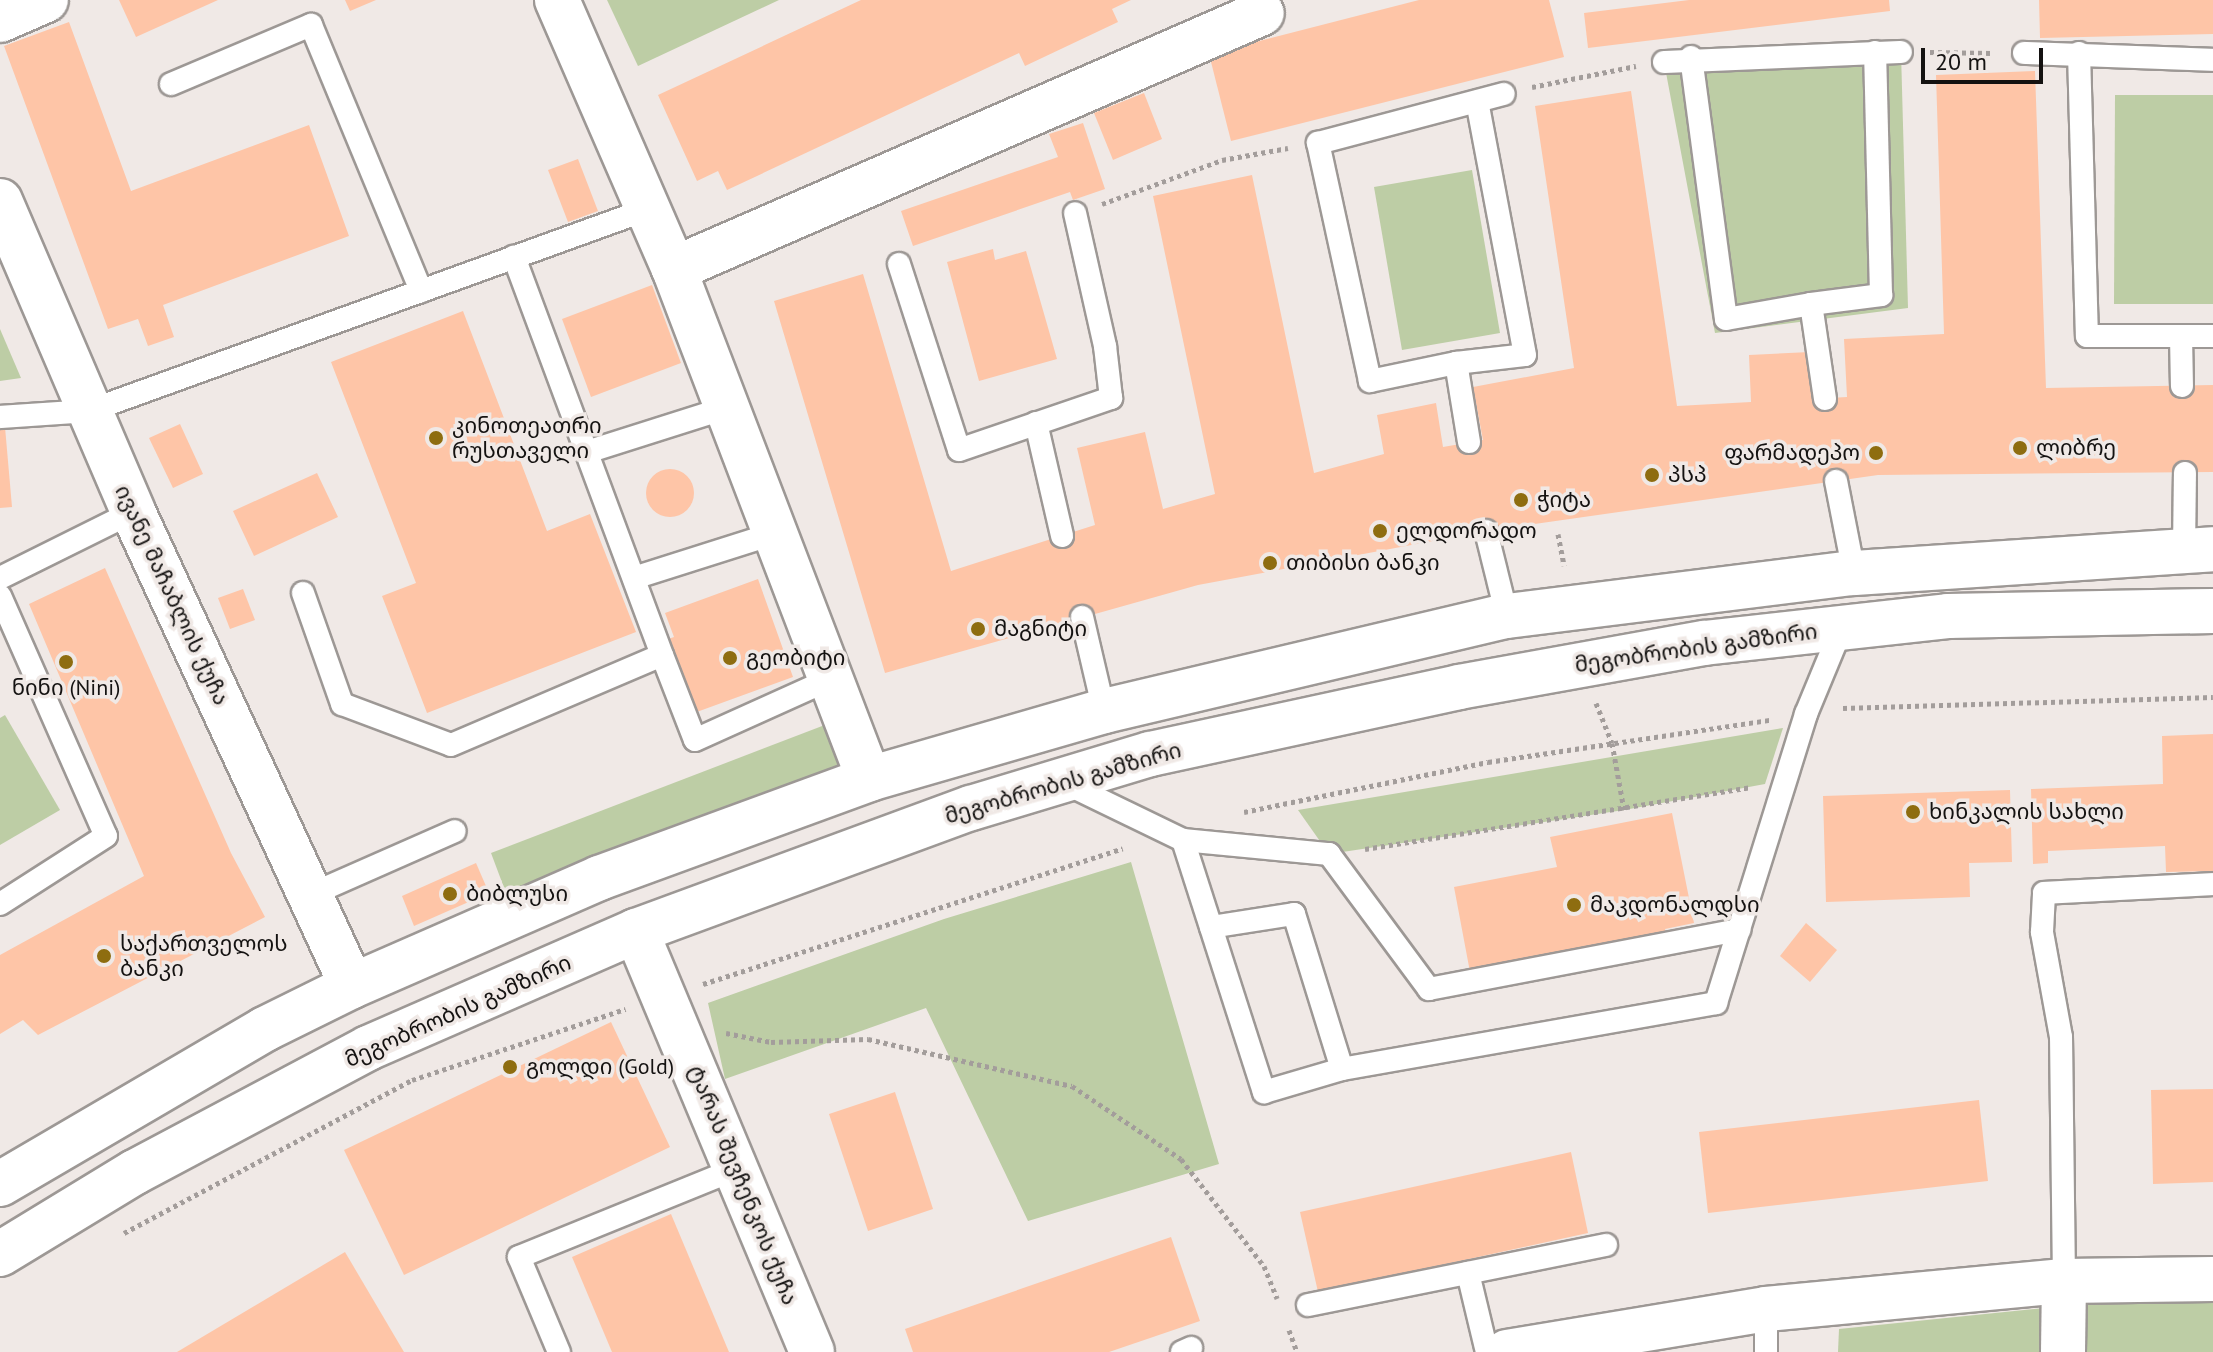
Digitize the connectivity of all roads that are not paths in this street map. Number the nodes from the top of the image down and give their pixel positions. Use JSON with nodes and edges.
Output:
{"nodes":[{"id":1,"x":46,"y":0,"type":"edge"},
{"id":2,"x":557,"y":0,"type":"edge"},
{"id":3,"x":1262,"y":13,"type":"dead end"},
{"id":4,"x":0,"y":20,"type":"edge"},
{"id":5,"x":1875,"y":52,"type":"junction"},
{"id":6,"x":1901,"y":52,"type":"road end"},
{"id":7,"x":2024,"y":53,"type":"road end"},
{"id":8,"x":2079,"y":53,"type":"junction"},
{"id":9,"x":1691,"y":57,"type":"junction"},
{"id":10,"x":2213,"y":60,"type":"edge"},
{"id":11,"x":1664,"y":62,"type":"road end"},
{"id":12,"x":171,"y":84,"type":"dead end"},
{"id":13,"x":1504,"y":94,"type":"road end"},
{"id":14,"x":1477,"y":101,"type":"junction"},
{"id":15,"x":0,"y":201,"type":"edge"},
{"id":16,"x":648,"y":209,"type":"junction"},
{"id":17,"x":1075,"y":213,"type":"road end"},
{"id":18,"x":514,"y":257,"type":"junction"},
{"id":19,"x":899,"y":264,"type":"dead end"},
{"id":20,"x":674,"y":269,"type":"junction"},
{"id":21,"x":421,"y":291,"type":"junction"},
{"id":22,"x":1811,"y":304,"type":"junction"},
{"id":23,"x":2181,"y":336,"type":"junction"},
{"id":24,"x":2213,"y":336,"type":"edge"},
{"id":25,"x":1456,"y":363,"type":"junction"},
{"id":26,"x":2182,"y":386,"type":"dead end"},
{"id":27,"x":1825,"y":399,"type":"dead end"},
{"id":28,"x":726,"y":408,"type":"junction"},
{"id":29,"x":89,"y":411,"type":"junction"},
{"id":30,"x":0,"y":417,"type":"edge"},
{"id":31,"x":1036,"y":423,"type":"junction"},
{"id":32,"x":1469,"y":442,"type":"dead end"},
{"id":33,"x":587,"y":452,"type":"junction"},
{"id":34,"x":2185,"y":473,"type":"dead end"},
{"id":35,"x":1836,"y":481,"type":"dead end"},
{"id":36,"x":133,"y":512,"type":"junction"},
{"id":37,"x":1486,"y":531,"type":"dead end"},
{"id":38,"x":773,"y":534,"type":"junction"},
{"id":39,"x":1062,"y":536,"type":"dead end"},
{"id":40,"x":2198,"y":550,"type":"edge"},
{"id":41,"x":1854,"y":573,"type":"junction"},
{"id":42,"x":0,"y":578,"type":"edge"},
{"id":43,"x":634,"y":578,"type":"junction"},
{"id":44,"x":303,"y":593,"type":"dead end"},
{"id":45,"x":0,"y":596,"type":"edge"},
{"id":46,"x":2213,"y":611,"type":"edge"},
{"id":47,"x":1507,"y":616,"type":"junction"},
{"id":48,"x":1082,"y":617,"type":"dead end"},
{"id":49,"x":1842,"y":627,"type":"junction"},
{"id":50,"x":662,"y":655,"type":"junction"},
{"id":51,"x":828,"y":680,"type":"junction"},
{"id":52,"x":1104,"y":711,"type":"junction"},
{"id":53,"x":869,"y":779,"type":"junction"},
{"id":54,"x":1060,"y":781,"type":"junction"},
{"id":55,"x":455,"y":831,"type":"dead end"},
{"id":56,"x":1176,"y":837,"type":"junction"},
{"id":57,"x":2213,"y":884,"type":"edge"},
{"id":58,"x":310,"y":895,"type":"junction"},
{"id":59,"x":0,"y":904,"type":"edge"},
{"id":60,"x":1211,"y":927,"type":"junction"},
{"id":61,"x":1739,"y":930,"type":"junction"},
{"id":62,"x":636,"y":931,"type":"junction"},
{"id":63,"x":352,"y":986,"type":"junction"},
{"id":64,"x":1342,"y":1069,"type":"junction"},
{"id":65,"x":736,"y":1169,"type":"junction"},
{"id":66,"x":0,"y":1184,"type":"edge"},
{"id":67,"x":1606,"y":1245,"type":"dead end"},
{"id":68,"x":0,"y":1254,"type":"edge"},
{"id":69,"x":1468,"y":1273,"type":"junction"},
{"id":70,"x":2213,"y":1279,"type":"edge"},
{"id":71,"x":2064,"y":1281,"type":"junction"},
{"id":72,"x":1308,"y":1305,"type":"dead end"},
{"id":73,"x":1766,"y":1309,"type":"junction"},
{"id":74,"x":559,"y":1352,"type":"edge"},
{"id":75,"x":812,"y":1352,"type":"edge"},
{"id":76,"x":1487,"y":1352,"type":"edge"},
{"id":77,"x":1507,"y":1352,"type":"edge"},
{"id":78,"x":1766,"y":1352,"type":"edge"},
{"id":79,"x":2063,"y":1352,"type":"edge"}],
"edges":[{"from":1,"to":4,"type":"main road"},
{"from":2,"to":16,"type":"main road"},
{"from":3,"to":20,"type":"main road"},
{"from":5,"to":6,"type":"lane"},
{"from":5,"to":9,"type":"lane"},
{"from":5,"to":22,"type":"lane"},
{"from":7,"to":8,"type":"lane"},
{"from":8,"to":10,"type":"lane"},
{"from":8,"to":23,"type":"lane"},
{"from":9,"to":11,"type":"lane"},
{"from":9,"to":22,"type":"lane"},
{"from":12,"to":21,"type":"lane"},
{"from":13,"to":14,"type":"lane"},
{"from":14,"to":25,"type":"lane"},
{"from":14,"to":25,"type":"lane"},
{"from":15,"to":29,"type":"main road","name":"ივანე მაჩაბლის ქუჩა"},
{"from":16,"to":18,"type":"lane"},
{"from":16,"to":20,"type":"main road"},
{"from":17,"to":31,"type":"lane"},
{"from":18,"to":21,"type":"lane"},
{"from":18,"to":33,"type":"lane"},
{"from":19,"to":31,"type":"lane"},
{"from":20,"to":28,"type":"main road"},
{"from":21,"to":29,"type":"lane"},
{"from":22,"to":27,"type":"lane"},
{"from":23,"to":24,"type":"lane"},
{"from":23,"to":26,"type":"lane"},
{"from":25,"to":32,"type":"lane"},
{"from":28,"to":33,"type":"lane"},
{"from":28,"to":38,"type":"main road"},
{"from":29,"to":30,"type":"lane"},
{"from":29,"to":36,"type":"main road","name":"ივანე მაჩაბლის ქუჩა"},
{"from":31,"to":39,"type":"lane"},
{"from":33,"to":43,"type":"lane"},
{"from":34,"to":40,"type":"lane"},
{"from":35,"to":41,"type":"lane"},
{"from":36,"to":42,"type":"lane"},
{"from":36,"to":58,"type":"main road","name":"ივანე მაჩაბლის ქუჩა"},
{"from":37,"to":47,"type":"lane"},
{"from":38,"to":43,"type":"lane"},
{"from":38,"to":51,"type":"main road"},
{"from":40,"to":41,"type":"main road"},
{"from":41,"to":47,"type":"main road"},
{"from":43,"to":50,"type":"lane"},
{"from":44,"to":50,"type":"lane"},
{"from":45,"to":59,"type":"lane"},
{"from":46,"to":49,"type":"main road","name":"მეგობრობის გამზირი"},
{"from":47,"to":52,"type":"main road"},
{"from":48,"to":52,"type":"lane"},
{"from":49,"to":54,"type":"main road","name":"მეგობრობის გამზირი"},
{"from":49,"to":61,"type":"lane"},
{"from":50,"to":51,"type":"lane"},
{"from":51,"to":53,"type":"main road"},
{"from":52,"to":53,"type":"main road"},
{"from":53,"to":63,"type":"main road"},
{"from":54,"to":56,"type":"lane"},
{"from":54,"to":62,"type":"main road","name":"მეგობრობის გამზირი"},
{"from":55,"to":58,"type":"lane"},
{"from":56,"to":60,"type":"lane"},
{"from":56,"to":61,"type":"lane"},
{"from":57,"to":71,"type":"lane"},
{"from":58,"to":63,"type":"main road","name":"ივანე მაჩაბლის ქუჩა"},
{"from":60,"to":64,"type":"lane"},
{"from":60,"to":64,"type":"lane"},
{"from":61,"to":64,"type":"lane"},
{"from":62,"to":65,"type":"main road","name":"ტარას შევჩენკოს ქუჩა"},
{"from":62,"to":68,"type":"main road","name":"მეგობრობის გამზირი"},
{"from":63,"to":66,"type":"main road"},
{"from":65,"to":74,"type":"lane"},
{"from":65,"to":75,"type":"main road","name":"ტარას შევჩენკოს ქუჩა"},
{"from":67,"to":69,"type":"lane"},
{"from":69,"to":72,"type":"lane"},
{"from":69,"to":76,"type":"lane"},
{"from":70,"to":71,"type":"main road"},
{"from":71,"to":73,"type":"main road"},
{"from":71,"to":79,"type":"main road"},
{"from":73,"to":77,"type":"main road"},
{"from":73,"to":78,"type":"lane"}]}
